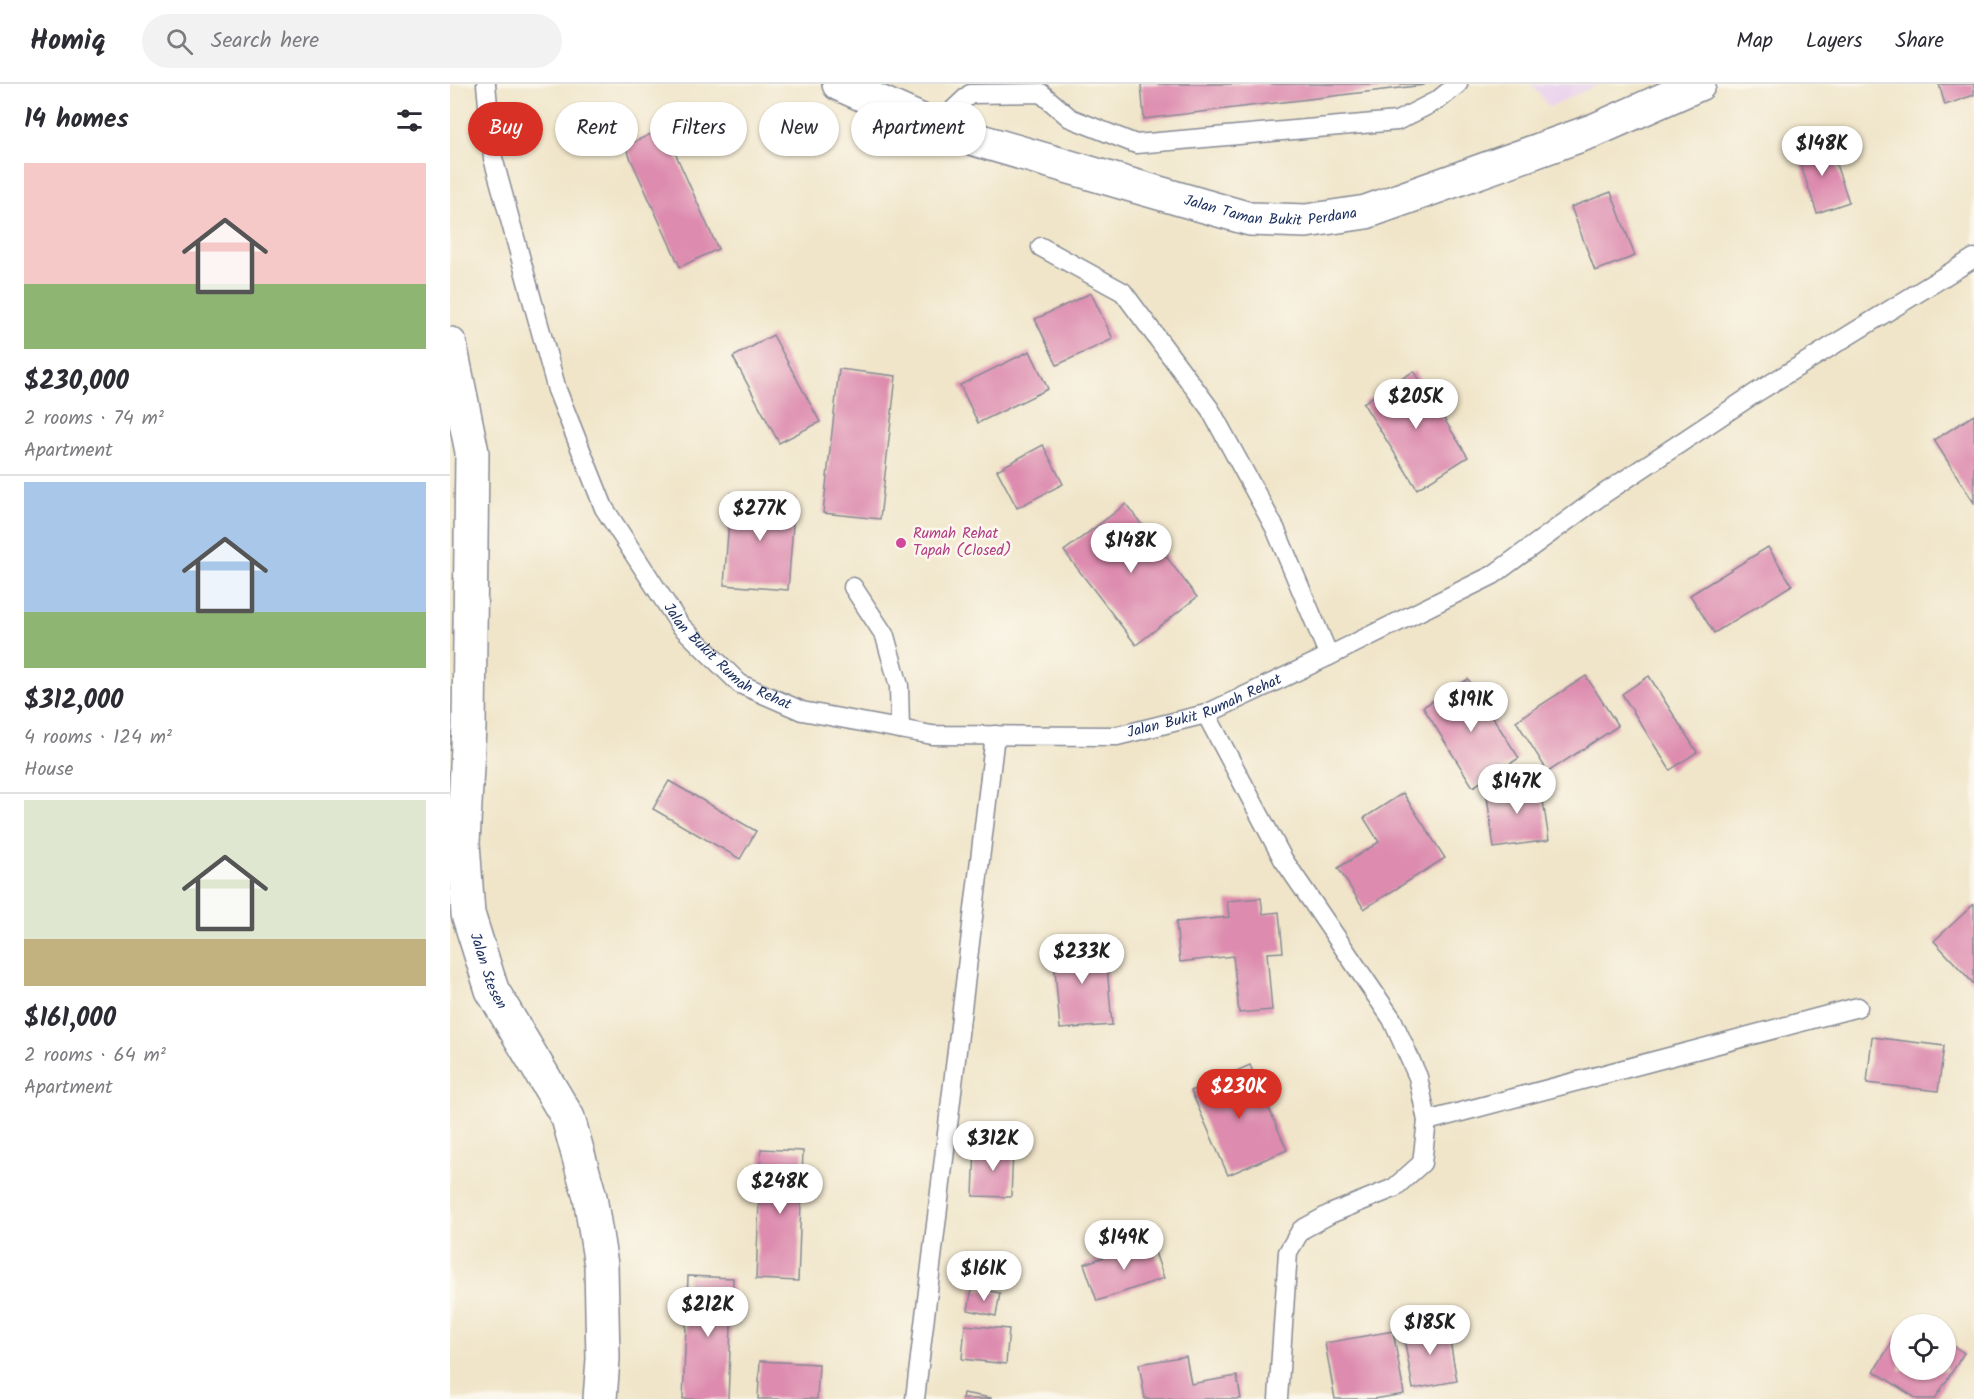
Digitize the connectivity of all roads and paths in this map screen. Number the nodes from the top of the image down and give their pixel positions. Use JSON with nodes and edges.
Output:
{"nodes":[{"id":1,"x":486,"y":84,"type":"edge"},
{"id":2,"x":839,"y":84,"type":"edge"},
{"id":3,"x":1458,"y":84,"type":"edge"},
{"id":4,"x":1699,"y":84,"type":"edge"},
{"id":5,"x":1045,"y":89,"type":"edge"},
{"id":6,"x":879,"y":102,"type":"edge"},
{"id":7,"x":961,"y":102,"type":"edge"},
{"id":8,"x":986,"y":142,"type":"edge"},
{"id":9,"x":1041,"y":247,"type":"dead end"},
{"id":10,"x":1974,"y":258,"type":"edge"},
{"id":11,"x":450,"y":344,"type":"edge"},
{"id":12,"x":853,"y":587,"type":"dead end"},
{"id":13,"x":1329,"y":656,"type":"junction"},
{"id":14,"x":1206,"y":714,"type":"junction"},
{"id":15,"x":900,"y":729,"type":"junction"},
{"id":16,"x":995,"y":735,"type":"junction"},
{"id":17,"x":1858,"y":1007,"type":"dead end"},
{"id":18,"x":1427,"y":1121,"type":"junction"},
{"id":19,"x":600,"y":1399,"type":"edge"},
{"id":20,"x":915,"y":1399,"type":"edge"},
{"id":21,"x":1278,"y":1399,"type":"edge"}],
"edges":[{"from":1,"to":15,"type":"lane","name":"Jalan Bukit Rumah Rehat"},
{"from":2,"to":6,"type":"main road","name":"Jalan Taman Bukit Perdana"},
{"from":3,"to":5,"type":"lane"},
{"from":4,"to":8,"type":"main road","name":"Jalan Taman Bukit Perdana"},
{"from":5,"to":7,"type":"lane"},
{"from":9,"to":13,"type":"lane"},
{"from":10,"to":13,"type":"lane","name":"Jalan Bukit Rumah Rehat"},
{"from":11,"to":19,"type":"main road","name":"Jalan Stesen"},
{"from":12,"to":15,"type":"lane"},
{"from":13,"to":14,"type":"lane","name":"Jalan Bukit Rumah Rehat"},
{"from":14,"to":16,"type":"lane","name":"Jalan Bukit Rumah Rehat"},
{"from":14,"to":18,"type":"lane"},
{"from":15,"to":16,"type":"lane","name":"Jalan Bukit Rumah Rehat"},
{"from":16,"to":20,"type":"lane"},
{"from":17,"to":18,"type":"lane"},
{"from":18,"to":21,"type":"lane"}]}
